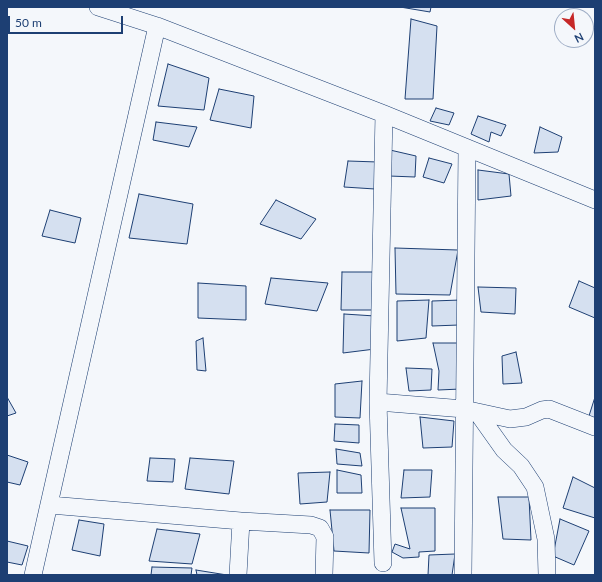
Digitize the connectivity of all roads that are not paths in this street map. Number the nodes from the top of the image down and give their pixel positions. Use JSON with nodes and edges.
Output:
{"nodes":[{"id":1,"x":98,"y":7,"type":"edge"},
{"id":2,"x":157,"y":26,"type":"junction"},
{"id":3,"x":384,"y":114,"type":"junction"},
{"id":4,"x":467,"y":148,"type":"junction"},
{"id":5,"x":595,"y":200,"type":"edge"},
{"id":6,"x":378,"y":402,"type":"junction"},
{"id":7,"x":471,"y":410,"type":"junction"},
{"id":8,"x":595,"y":427,"type":"edge"},
{"id":9,"x":50,"y":505,"type":"junction"},
{"id":10,"x":241,"y":521,"type":"junction"},
{"id":11,"x":383,"y":563,"type":"dead end"},
{"id":12,"x":33,"y":575,"type":"edge"},
{"id":13,"x":238,"y":575,"type":"edge"},
{"id":14,"x":324,"y":575,"type":"edge"},
{"id":15,"x":463,"y":575,"type":"edge"},
{"id":16,"x":546,"y":575,"type":"edge"}],
"edges":[{"from":1,"to":2,"type":"street"},
{"from":2,"to":3,"type":"street"},
{"from":2,"to":9,"type":"street"},
{"from":3,"to":4,"type":"street"},
{"from":3,"to":6,"type":"street"},
{"from":4,"to":5,"type":"street"},
{"from":4,"to":7,"type":"street"},
{"from":6,"to":7,"type":"street"},
{"from":6,"to":11,"type":"street"},
{"from":7,"to":8,"type":"street"},
{"from":7,"to":15,"type":"street"},
{"from":7,"to":16,"type":"street"},
{"from":9,"to":10,"type":"street"},
{"from":9,"to":12,"type":"street"},
{"from":10,"to":13,"type":"street"},
{"from":10,"to":14,"type":"street"}]}
